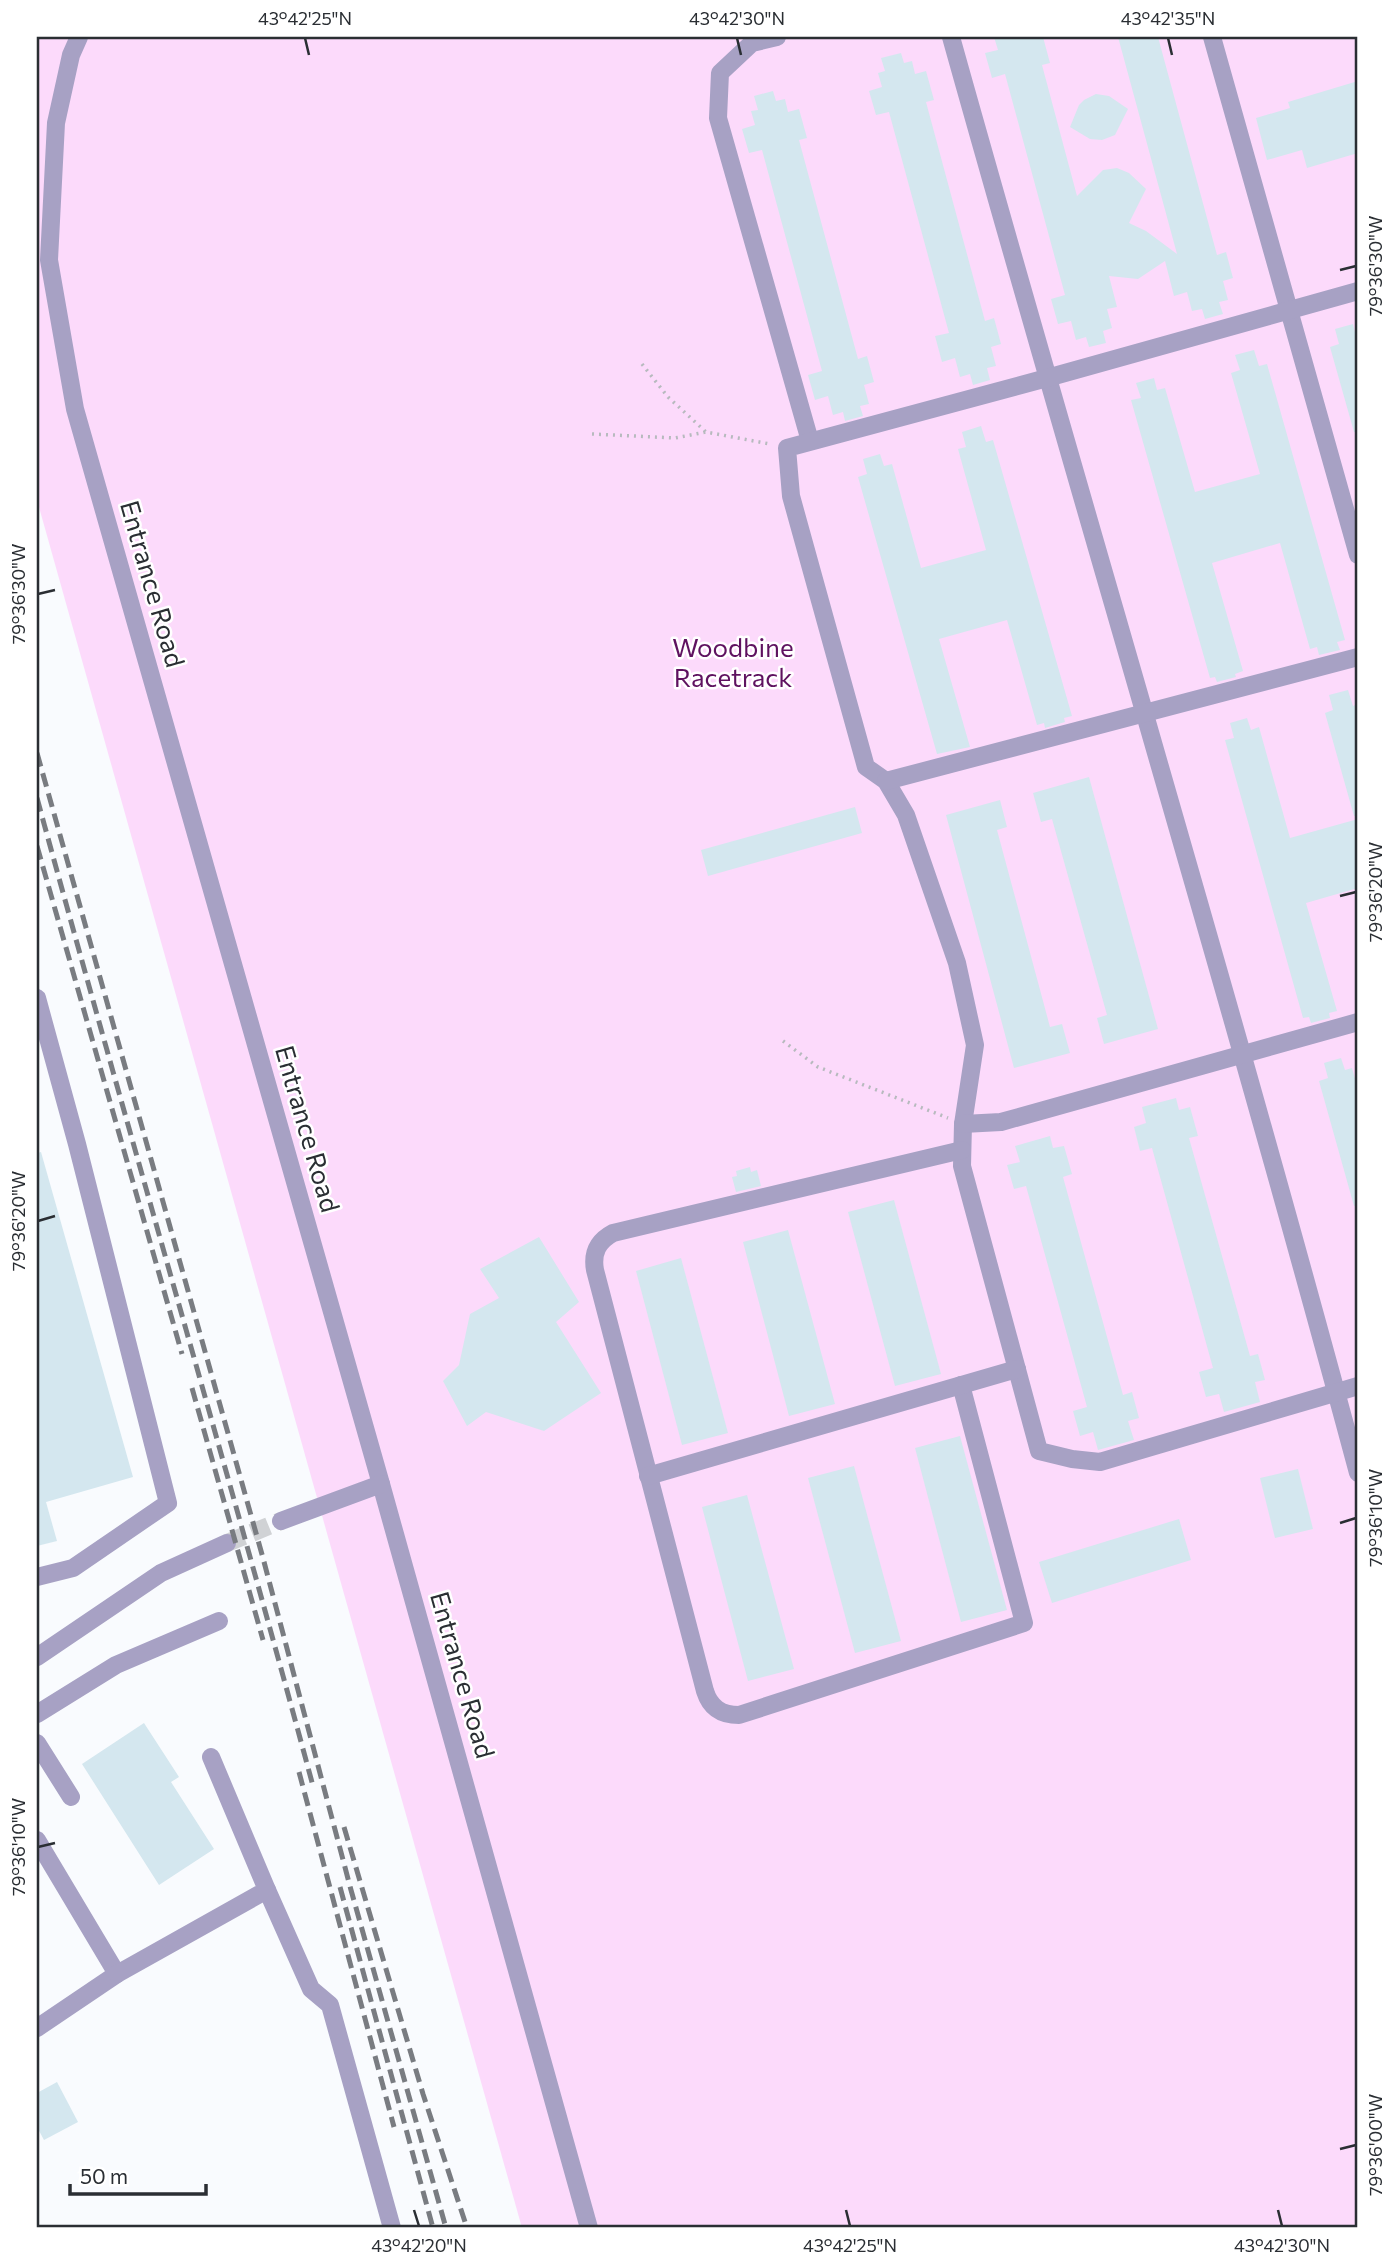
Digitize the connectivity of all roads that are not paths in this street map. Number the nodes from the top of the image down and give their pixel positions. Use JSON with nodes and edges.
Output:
{"nodes":[{"id":1,"x":79,"y":37,"type":"edge"},
{"id":2,"x":776,"y":37,"type":"edge"},
{"id":3,"x":951,"y":37,"type":"edge"},
{"id":4,"x":1212,"y":37,"type":"edge"},
{"id":5,"x":1358,"y":291,"type":"edge"},
{"id":6,"x":1289,"y":309,"type":"junction"},
{"id":7,"x":1046,"y":379,"type":"junction"},
{"id":8,"x":810,"y":441,"type":"junction"},
{"id":9,"x":1358,"y":555,"type":"edge"},
{"id":10,"x":1358,"y":657,"type":"edge"},
{"id":11,"x":1145,"y":713,"type":"junction"},
{"id":12,"x":886,"y":781,"type":"junction"},
{"id":13,"x":37,"y":998,"type":"edge"},
{"id":14,"x":1358,"y":1022,"type":"edge"},
{"id":15,"x":1241,"y":1054,"type":"junction"},
{"id":16,"x":963,"y":1124,"type":"junction"},
{"id":17,"x":962,"y":1150,"type":"junction"},
{"id":18,"x":1017,"y":1368,"type":"junction"},
{"id":19,"x":961,"y":1385,"type":"junction"},
{"id":20,"x":1358,"y":1386,"type":"edge"},
{"id":21,"x":1336,"y":1391,"type":"junction"},
{"id":22,"x":1358,"y":1473,"type":"edge"},
{"id":23,"x":648,"y":1476,"type":"junction"},
{"id":24,"x":381,"y":1484,"type":"junction"},
{"id":25,"x":281,"y":1521,"type":"tunnel mouth"},
{"id":26,"x":227,"y":1543,"type":"tunnel mouth"},
{"id":27,"x":37,"y":1577,"type":"edge"},
{"id":28,"x":219,"y":1621,"type":"dead end"},
{"id":29,"x":37,"y":1657,"type":"edge"},
{"id":30,"x":37,"y":1714,"type":"edge"},
{"id":31,"x":37,"y":1743,"type":"edge"},
{"id":32,"x":211,"y":1757,"type":"dead end"},
{"id":33,"x":71,"y":1797,"type":"dead end"},
{"id":34,"x":37,"y":1840,"type":"edge"},
{"id":35,"x":267,"y":1890,"type":"junction"},
{"id":36,"x":117,"y":1974,"type":"junction"},
{"id":37,"x":37,"y":2028,"type":"edge"},
{"id":38,"x":392,"y":2228,"type":"edge"},
{"id":39,"x":589,"y":2228,"type":"edge"}],
"edges":[{"from":1,"to":24,"type":"street","name":"Entrance Road"},
{"from":2,"to":8,"type":"street"},
{"from":3,"to":7,"type":"street"},
{"from":4,"to":6,"type":"street"},
{"from":5,"to":6,"type":"street"},
{"from":6,"to":7,"type":"street"},
{"from":6,"to":9,"type":"street"},
{"from":7,"to":8,"type":"street"},
{"from":7,"to":11,"type":"street"},
{"from":8,"to":12,"type":"street"},
{"from":10,"to":11,"type":"street"},
{"from":11,"to":12,"type":"street"},
{"from":11,"to":15,"type":"street"},
{"from":12,"to":16,"type":"street"},
{"from":13,"to":27,"type":"street"},
{"from":14,"to":15,"type":"street"},
{"from":15,"to":16,"type":"street"},
{"from":15,"to":21,"type":"street"},
{"from":16,"to":17,"type":"street"},
{"from":17,"to":18,"type":"street"},
{"from":17,"to":23,"type":"street"},
{"from":18,"to":19,"type":"street"},
{"from":18,"to":21,"type":"street"},
{"from":19,"to":23,"type":"street"},
{"from":19,"to":23,"type":"street"},
{"from":20,"to":21,"type":"street"},
{"from":21,"to":22,"type":"street"},
{"from":24,"to":25,"type":"street"},
{"from":24,"to":39,"type":"street","name":"Entrance Road"},
{"from":26,"to":29,"type":"street"},
{"from":28,"to":30,"type":"street"},
{"from":31,"to":33,"type":"street"},
{"from":32,"to":35,"type":"street"},
{"from":34,"to":36,"type":"street"},
{"from":35,"to":36,"type":"street"},
{"from":35,"to":38,"type":"street"},
{"from":36,"to":37,"type":"street"}]}
